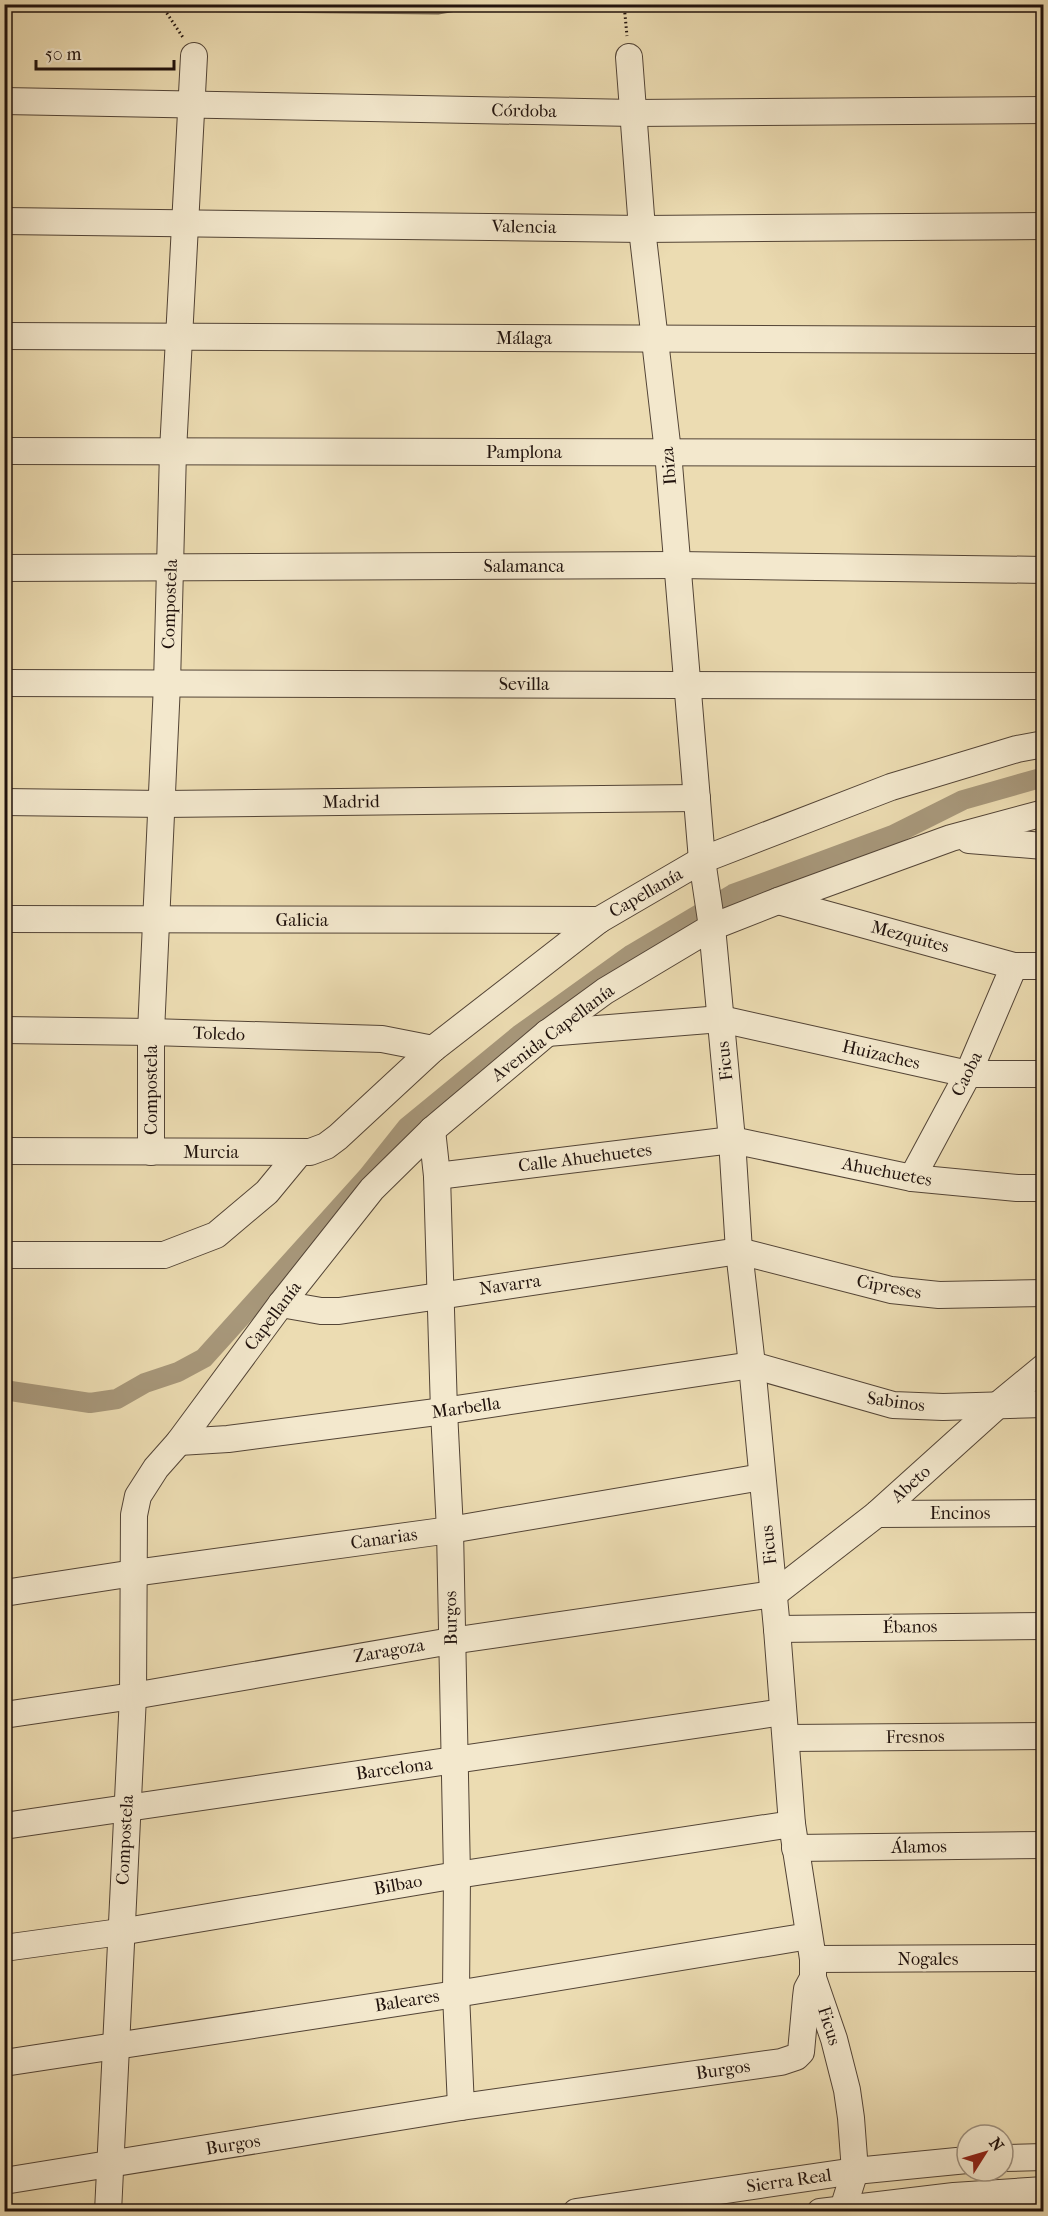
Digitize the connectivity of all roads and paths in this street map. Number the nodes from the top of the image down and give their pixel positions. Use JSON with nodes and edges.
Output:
{"nodes":[{"id":1,"x":152,"y":4,"type":"edge"},
{"id":2,"x":624,"y":4,"type":"edge"},
{"id":3,"x":194,"y":56,"type":"joint"},
{"id":4,"x":629,"y":57,"type":"joint"},
{"id":5,"x":4,"y":101,"type":"edge"},
{"id":6,"x":191,"y":105,"type":"junction"},
{"id":7,"x":1044,"y":110,"type":"edge"},
{"id":8,"x":634,"y":113,"type":"junction"},
{"id":9,"x":4,"y":221,"type":"edge"},
{"id":10,"x":185,"y":223,"type":"junction"},
{"id":11,"x":1044,"y":226,"type":"edge"},
{"id":12,"x":642,"y":229,"type":"junction"},
{"id":13,"x":4,"y":336,"type":"edge"},
{"id":14,"x":178,"y":336,"type":"junction"},
{"id":15,"x":654,"y":339,"type":"junction"},
{"id":16,"x":1044,"y":340,"type":"edge"},
{"id":17,"x":4,"y":451,"type":"edge"},
{"id":18,"x":173,"y":451,"type":"junction"},
{"id":19,"x":668,"y":452,"type":"junction"},
{"id":20,"x":1044,"y":453,"type":"edge"},
{"id":21,"x":678,"y":565,"type":"junction"},
{"id":22,"x":4,"y":568,"type":"edge"},
{"id":23,"x":171,"y":568,"type":"junction"},
{"id":24,"x":1044,"y":570,"type":"edge"},
{"id":25,"x":4,"y":683,"type":"edge"},
{"id":26,"x":167,"y":684,"type":"junction"},
{"id":27,"x":687,"y":685,"type":"junction"},
{"id":28,"x":1044,"y":686,"type":"edge"},
{"id":29,"x":1044,"y":744,"type":"edge"},
{"id":30,"x":697,"y":798,"type":"junction"},
{"id":31,"x":4,"y":802,"type":"edge"},
{"id":32,"x":163,"y":804,"type":"junction"},
{"id":33,"x":1044,"y":813,"type":"edge"},
{"id":34,"x":951,"y":838,"type":"junction"},
{"id":35,"x":1044,"y":846,"type":"edge"},
{"id":36,"x":703,"y":868,"type":"junction"},
{"id":37,"x":778,"y":901,"type":"junction"},
{"id":38,"x":4,"y":919,"type":"edge"},
{"id":39,"x":155,"y":920,"type":"junction"},
{"id":40,"x":599,"y":920,"type":"junction"},
{"id":41,"x":711,"y":922,"type":"junction"},
{"id":42,"x":1014,"y":966,"type":"junction"},
{"id":43,"x":1044,"y":966,"type":"edge"},
{"id":44,"x":720,"y":1018,"type":"junction"},
{"id":45,"x":4,"y":1030,"type":"edge"},
{"id":46,"x":151,"y":1032,"type":"junction"},
{"id":47,"x":546,"y":1034,"type":"junction"},
{"id":48,"x":433,"y":1048,"type":"junction"},
{"id":49,"x":968,"y":1074,"type":"junction"},
{"id":50,"x":1044,"y":1074,"type":"edge"},
{"id":51,"x":432,"y":1130,"type":"junction"},
{"id":52,"x":732,"y":1140,"type":"junction"},
{"id":53,"x":4,"y":1151,"type":"edge"},
{"id":54,"x":151,"y":1152,"type":"junction"},
{"id":55,"x":305,"y":1152,"type":"junction"},
{"id":56,"x":437,"y":1176,"type":"junction"},
{"id":57,"x":912,"y":1178,"type":"junction"},
{"id":58,"x":1044,"y":1188,"type":"edge"},
{"id":59,"x":739,"y":1251,"type":"junction"},
{"id":60,"x":4,"y":1255,"type":"edge"},
{"id":61,"x":1044,"y":1293,"type":"edge"},
{"id":62,"x":441,"y":1295,"type":"junction"},
{"id":63,"x":281,"y":1304,"type":"junction"},
{"id":64,"x":752,"y":1365,"type":"junction"},
{"id":65,"x":1044,"y":1367,"type":"edge"},
{"id":66,"x":999,"y":1404,"type":"junction"},
{"id":67,"x":1044,"y":1404,"type":"edge"},
{"id":68,"x":444,"y":1412,"type":"junction"},
{"id":69,"x":179,"y":1442,"type":"junction"},
{"id":70,"x":762,"y":1477,"type":"junction"},
{"id":71,"x":1044,"y":1513,"type":"edge"},
{"id":72,"x":877,"y":1514,"type":"junction"},
{"id":73,"x":134,"y":1515,"type":"joint"},
{"id":74,"x":450,"y":1530,"type":"junction"},
{"id":75,"x":134,"y":1573,"type":"junction"},
{"id":76,"x":4,"y":1593,"type":"edge"},
{"id":77,"x":774,"y":1594,"type":"junction"},
{"id":78,"x":1044,"y":1626,"type":"edge"},
{"id":79,"x":777,"y":1629,"type":"junction"},
{"id":80,"x":451,"y":1641,"type":"junction"},
{"id":81,"x":133,"y":1696,"type":"junction"},
{"id":82,"x":783,"y":1712,"type":"junction"},
{"id":83,"x":4,"y":1715,"type":"edge"},
{"id":84,"x":1044,"y":1736,"type":"edge"},
{"id":85,"x":786,"y":1738,"type":"junction"},
{"id":86,"x":455,"y":1760,"type":"junction"},
{"id":87,"x":127,"y":1809,"type":"junction"},
{"id":88,"x":4,"y":1826,"type":"edge"},
{"id":89,"x":793,"y":1836,"type":"junction"},
{"id":90,"x":1044,"y":1845,"type":"edge"},
{"id":91,"x":457,"y":1875,"type":"junction"},
{"id":92,"x":120,"y":1932,"type":"junction"},
{"id":93,"x":4,"y":1948,"type":"edge"},
{"id":94,"x":812,"y":1958,"type":"junction"},
{"id":95,"x":1044,"y":1958,"type":"edge"},
{"id":96,"x":456,"y":1994,"type":"junction"},
{"id":97,"x":116,"y":2047,"type":"junction"},
{"id":98,"x":4,"y":2063,"type":"edge"},
{"id":99,"x":461,"y":2108,"type":"junction"},
{"id":100,"x":1044,"y":2157,"type":"edge"},
{"id":101,"x":1015,"y":2158,"type":"edge"},
{"id":102,"x":955,"y":2161,"type":"edge"},
{"id":103,"x":110,"y":2165,"type":"junction"},
{"id":104,"x":855,"y":2171,"type":"junction"},
{"id":105,"x":4,"y":2181,"type":"edge"},
{"id":106,"x":1044,"y":2190,"type":"edge"},
{"id":107,"x":952,"y":2204,"type":"edge"},
{"id":108,"x":835,"y":2210,"type":"edge"},
{"id":109,"x":108,"y":2211,"type":"edge"},
{"id":110,"x":576,"y":2211,"type":"edge"}],
"edges":[{"from":1,"to":3,"type":"path"},
{"from":2,"to":4,"type":"path"},
{"from":3,"to":6,"type":"street","name":"Compostela"},
{"from":4,"to":8,"type":"street","name":"Ibiza"},
{"from":5,"to":6,"type":"street","name":"Córdoba"},
{"from":6,"to":8,"type":"street","name":"Córdoba"},
{"from":6,"to":10,"type":"street","name":"Compostela"},
{"from":7,"to":8,"type":"street","name":"Córdoba"},
{"from":8,"to":12,"type":"street","name":"Ibiza"},
{"from":9,"to":10,"type":"street","name":"Valencia"},
{"from":10,"to":12,"type":"street","name":"Valencia"},
{"from":10,"to":14,"type":"street","name":"Compostela"},
{"from":11,"to":12,"type":"street","name":"Valencia"},
{"from":12,"to":15,"type":"street","name":"Ibiza"},
{"from":13,"to":14,"type":"street","name":"Málaga"},
{"from":14,"to":15,"type":"street","name":"Málaga"},
{"from":14,"to":18,"type":"street","name":"Compostela"},
{"from":15,"to":16,"type":"street","name":"Málaga"},
{"from":15,"to":19,"type":"street","name":"Ibiza"},
{"from":17,"to":18,"type":"street","name":"Pamplona"},
{"from":18,"to":19,"type":"street","name":"Pamplona"},
{"from":18,"to":23,"type":"street","name":"Compostela"},
{"from":19,"to":20,"type":"street","name":"Pamplona"},
{"from":19,"to":21,"type":"street","name":"Ibiza"},
{"from":21,"to":23,"type":"street","name":"Salamanca"},
{"from":21,"to":24,"type":"street","name":"Salamanca"},
{"from":21,"to":27,"type":"street","name":"Ibiza"},
{"from":22,"to":23,"type":"street","name":"Salamanca"},
{"from":23,"to":26,"type":"street","name":"Compostela"},
{"from":25,"to":26,"type":"street","name":"Sevilla"},
{"from":26,"to":27,"type":"street","name":"Sevilla"},
{"from":26,"to":32,"type":"street","name":"Compostela"},
{"from":27,"to":28,"type":"street","name":"Sevilla"},
{"from":27,"to":30,"type":"street","name":"Ibiza"},
{"from":29,"to":36,"type":"street","name":"Capellanía"},
{"from":30,"to":32,"type":"street","name":"Madrid"},
{"from":30,"to":36,"type":"street","name":"Ibiza"},
{"from":31,"to":32,"type":"street","name":"Madrid"},
{"from":32,"to":39,"type":"street","name":"Compostela"},
{"from":33,"to":34,"type":"street"},
{"from":34,"to":35,"type":"street"},
{"from":34,"to":37,"type":"street"},
{"from":36,"to":40,"type":"street","name":"Capellanía"},
{"from":36,"to":41,"type":"street","name":"Ficus"},
{"from":37,"to":41,"type":"street"},
{"from":37,"to":42,"type":"street","name":"Mezquites"},
{"from":38,"to":39,"type":"street","name":"Galicia"},
{"from":39,"to":40,"type":"street","name":"Galicia"},
{"from":39,"to":46,"type":"street","name":"Compostela"},
{"from":40,"to":48,"type":"street","name":"Capellanía"},
{"from":41,"to":44,"type":"street","name":"Ficus"},
{"from":41,"to":47,"type":"street","name":"Avenida Capellanía"},
{"from":42,"to":43,"type":"street","name":"Mezquites"},
{"from":42,"to":49,"type":"street","name":"Caoba"},
{"from":44,"to":47,"type":"street","name":"Huizaches"},
{"from":44,"to":49,"type":"street","name":"Huizaches"},
{"from":44,"to":52,"type":"street","name":"Ficus"},
{"from":45,"to":46,"type":"street","name":"Toledo"},
{"from":46,"to":48,"type":"street","name":"Toledo"},
{"from":46,"to":54,"type":"street","name":"Compostela"},
{"from":47,"to":51,"type":"street","name":"Avenida Capellanía"},
{"from":48,"to":55,"type":"street","name":"Capellanía"},
{"from":49,"to":50,"type":"street","name":"Huizaches"},
{"from":49,"to":57,"type":"street","name":"Caoba"},
{"from":51,"to":56,"type":"street","name":"Burgos"},
{"from":51,"to":63,"type":"street","name":"Capellanía"},
{"from":52,"to":56,"type":"street","name":"Calle Ahuehuetes"},
{"from":52,"to":57,"type":"street","name":"Ahuehuetes"},
{"from":52,"to":59,"type":"street","name":"Ficus"},
{"from":53,"to":54,"type":"street","name":"Murcia"},
{"from":54,"to":55,"type":"street","name":"Murcia"},
{"from":55,"to":60,"type":"street"},
{"from":56,"to":62,"type":"street","name":"Burgos"},
{"from":57,"to":58,"type":"street","name":"Ahuehuetes"},
{"from":59,"to":61,"type":"street","name":"Cipreses"},
{"from":59,"to":62,"type":"street","name":"Navarra"},
{"from":59,"to":64,"type":"street","name":"Ficus"},
{"from":62,"to":63,"type":"street","name":"Navarra"},
{"from":62,"to":68,"type":"street","name":"Burgos"},
{"from":63,"to":69,"type":"street","name":"Capellanía"},
{"from":64,"to":66,"type":"street","name":"Sabinos"},
{"from":64,"to":68,"type":"street","name":"Marbella"},
{"from":64,"to":70,"type":"street","name":"Ficus"},
{"from":65,"to":66,"type":"street","name":"Abeto"},
{"from":66,"to":67,"type":"street","name":"Sabinos"},
{"from":66,"to":72,"type":"street","name":"Abeto"},
{"from":68,"to":69,"type":"street","name":"Marbella"},
{"from":68,"to":74,"type":"street","name":"Burgos"},
{"from":69,"to":73,"type":"street","name":"Capellanía"},
{"from":70,"to":74,"type":"street","name":"Canarias"},
{"from":70,"to":77,"type":"street","name":"Ficus"},
{"from":71,"to":72,"type":"street","name":"Encinos"},
{"from":72,"to":77,"type":"street","name":"Abeto"},
{"from":73,"to":75,"type":"street","name":"Compostela"},
{"from":74,"to":75,"type":"street","name":"Canarias"},
{"from":74,"to":80,"type":"street","name":"Burgos"},
{"from":75,"to":76,"type":"street","name":"Canarias"},
{"from":75,"to":81,"type":"street","name":"Compostela"},
{"from":77,"to":79,"type":"street","name":"Ficus"},
{"from":77,"to":80,"type":"street","name":"Zaragoza"},
{"from":78,"to":79,"type":"street","name":"Ébanos"},
{"from":79,"to":82,"type":"street","name":"Ficus"},
{"from":80,"to":81,"type":"street","name":"Zaragoza"},
{"from":80,"to":86,"type":"street","name":"Burgos"},
{"from":81,"to":83,"type":"street","name":"Zaragoza"},
{"from":81,"to":87,"type":"street","name":"Compostela"},
{"from":82,"to":85,"type":"street","name":"Ficus"},
{"from":82,"to":86,"type":"street","name":"Barcelona"},
{"from":84,"to":85,"type":"street","name":"Fresnos"},
{"from":85,"to":89,"type":"street","name":"Ficus"},
{"from":86,"to":87,"type":"street","name":"Barcelona"},
{"from":86,"to":91,"type":"street","name":"Burgos"},
{"from":87,"to":88,"type":"street","name":"Barcelona"},
{"from":87,"to":92,"type":"street","name":"Compostela"},
{"from":89,"to":90,"type":"street","name":"Álamos"},
{"from":89,"to":91,"type":"street","name":"Bilbao"},
{"from":89,"to":94,"type":"street","name":"Ficus"},
{"from":91,"to":92,"type":"street","name":"Bilbao"},
{"from":91,"to":96,"type":"street","name":"Burgos"},
{"from":92,"to":93,"type":"street","name":"Bilbao"},
{"from":92,"to":97,"type":"street","name":"Compostela"},
{"from":94,"to":95,"type":"street","name":"Nogales"},
{"from":94,"to":96,"type":"street","name":"Baleares"},
{"from":94,"to":99,"type":"street","name":"Burgos"},
{"from":94,"to":104,"type":"street","name":"Ficus"},
{"from":96,"to":97,"type":"street","name":"Baleares"},
{"from":96,"to":99,"type":"street","name":"Burgos"},
{"from":97,"to":98,"type":"street","name":"Baleares"},
{"from":97,"to":103,"type":"street","name":"Compostela"},
{"from":99,"to":103,"type":"street","name":"Burgos"},
{"from":100,"to":101,"type":"street"},
{"from":102,"to":104,"type":"street","name":"Sierra Real"},
{"from":103,"to":105,"type":"street","name":"Burgos"},
{"from":103,"to":109,"type":"street","name":"Compostela"},
{"from":104,"to":108,"type":"street","name":"Ficus"},
{"from":104,"to":110,"type":"street","name":"Sierra Real"},
{"from":106,"to":107,"type":"street","name":"Sierra Real"},
{"from":107,"to":108,"type":"street","name":"Sierra Real"}]}
